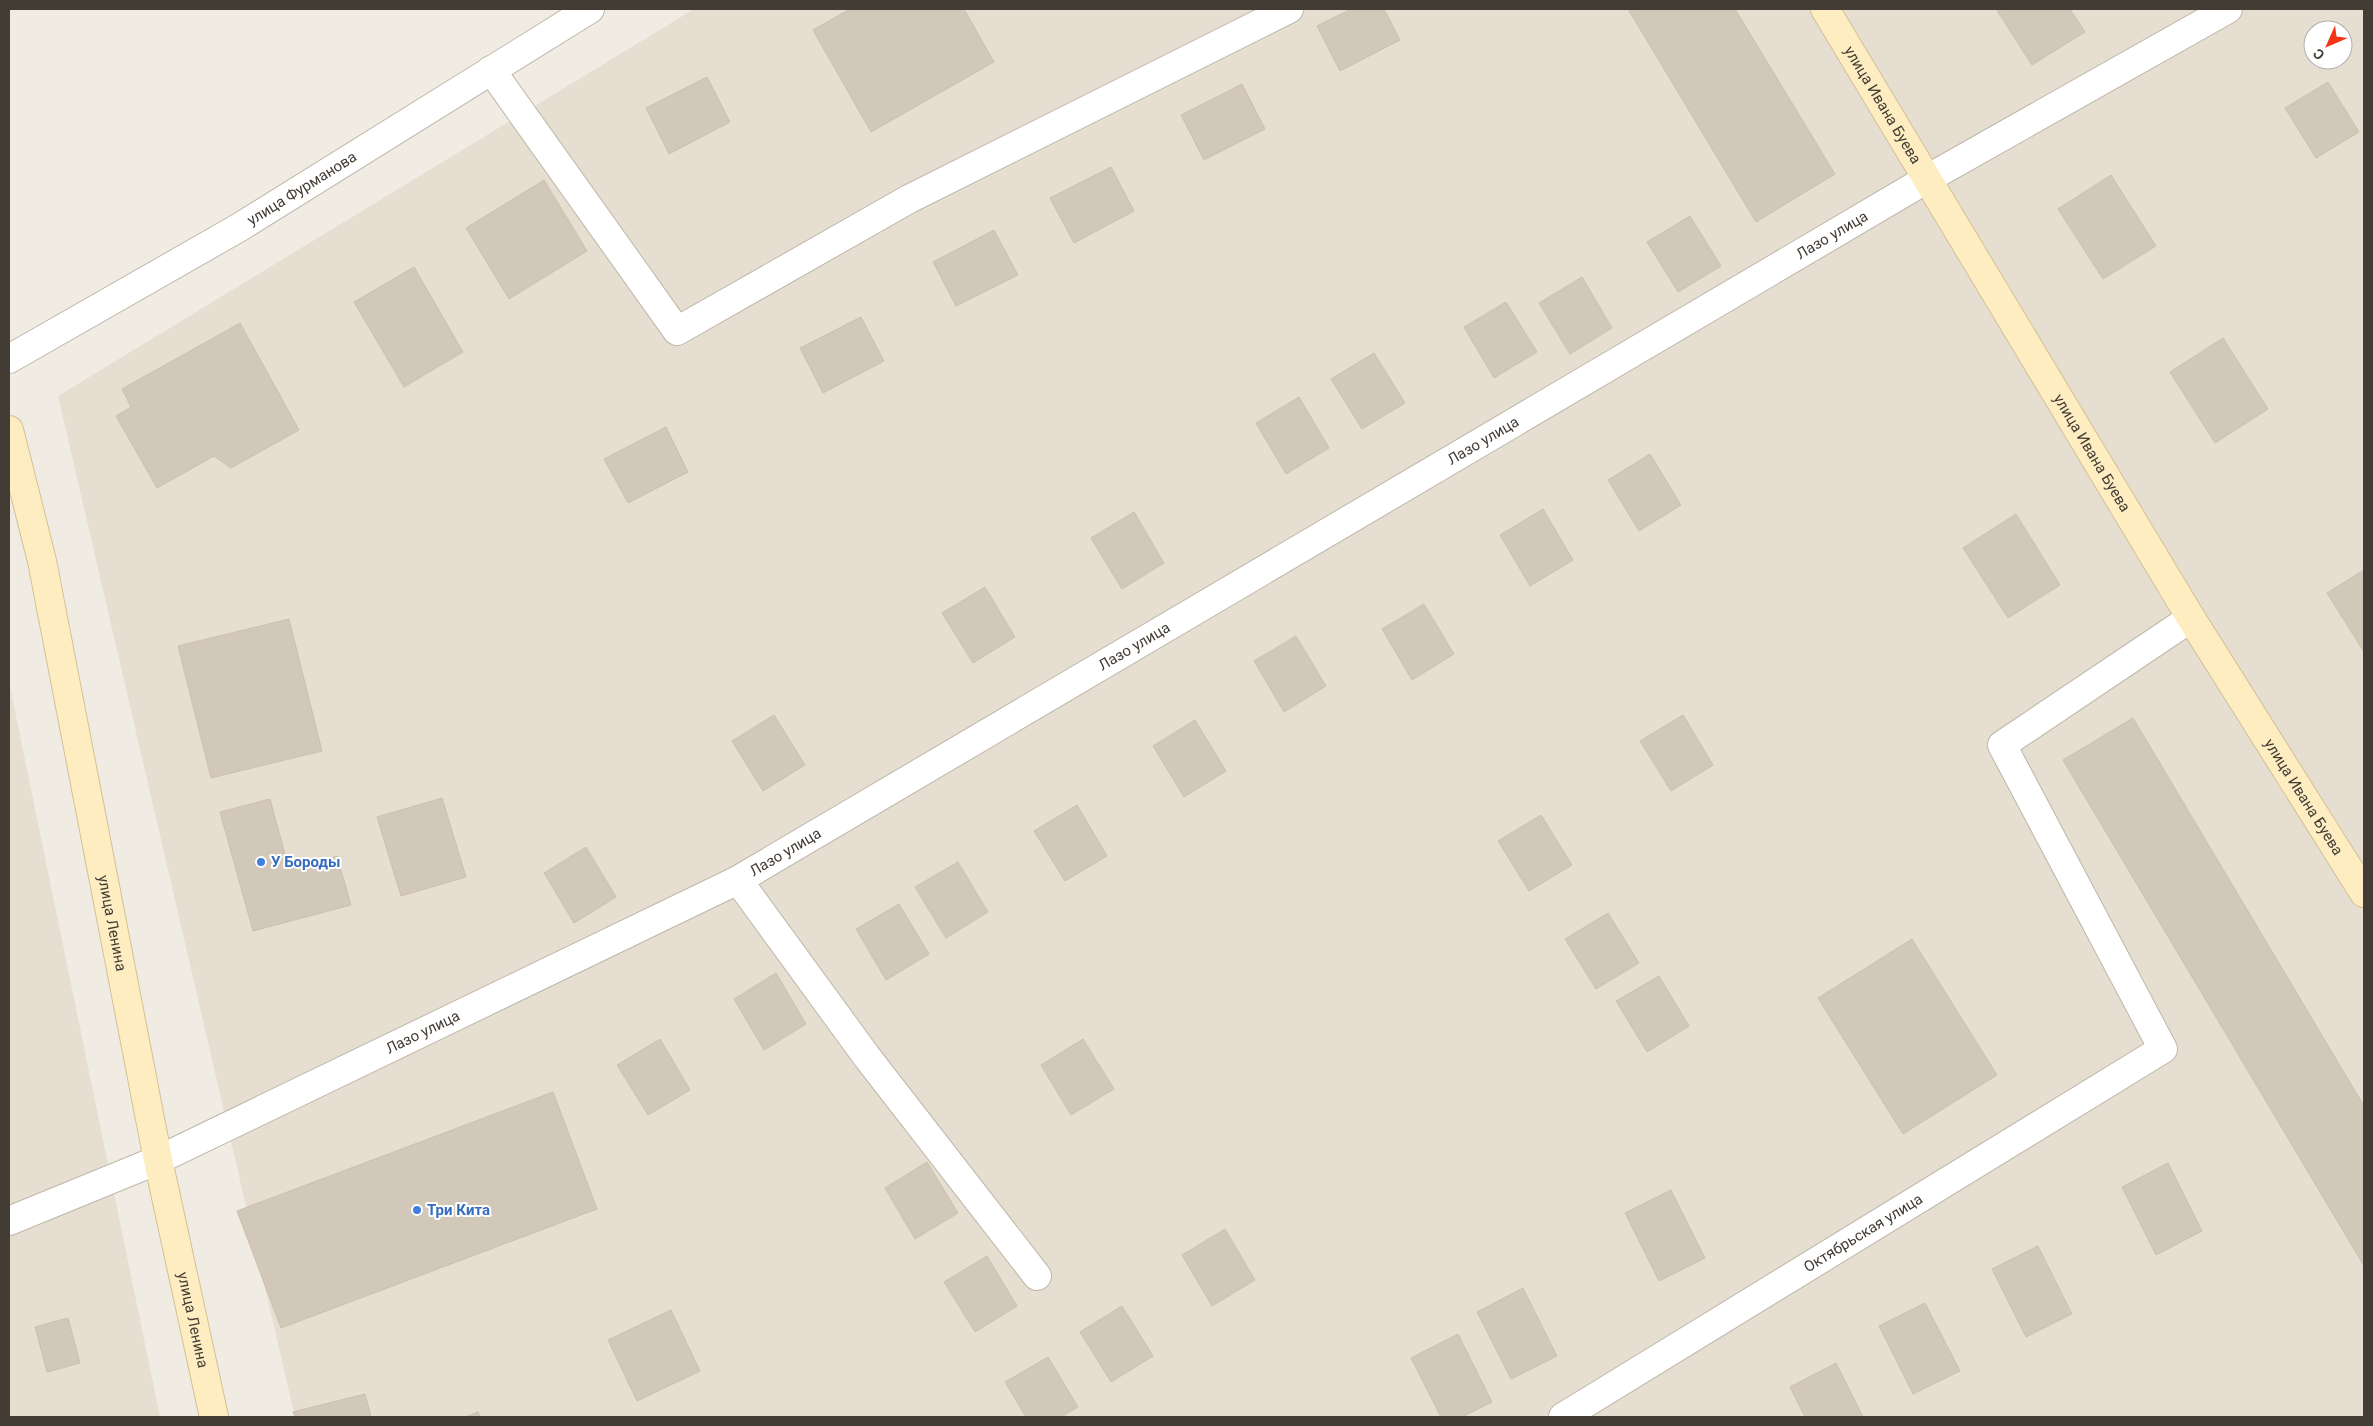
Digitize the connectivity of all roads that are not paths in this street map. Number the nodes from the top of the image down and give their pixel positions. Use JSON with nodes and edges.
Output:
{"nodes":[{"id":1,"x":590,"y":9,"type":"edge"},
{"id":2,"x":1289,"y":9,"type":"edge"},
{"id":3,"x":1825,"y":9,"type":"edge"},
{"id":4,"x":2228,"y":9,"type":"edge"},
{"id":5,"x":491,"y":70,"type":"junction"},
{"id":6,"x":1927,"y":179,"type":"junction"},
{"id":7,"x":9,"y":359,"type":"edge"},
{"id":8,"x":9,"y":430,"type":"edge"},
{"id":9,"x":2191,"y":618,"type":"junction"},
{"id":10,"x":738,"y":880,"type":"junction"},
{"id":11,"x":2364,"y":893,"type":"edge"},
{"id":12,"x":158,"y":1160,"type":"junction"},
{"id":13,"x":9,"y":1221,"type":"edge"},
{"id":14,"x":1037,"y":1276,"type":"dead end"},
{"id":15,"x":214,"y":1417,"type":"edge"},
{"id":16,"x":1563,"y":1417,"type":"edge"}],
"edges":[{"from":1,"to":5,"type":"street","name":"улица Фурманова"},
{"from":2,"to":5,"type":"street"},
{"from":3,"to":6,"type":"street","name":"улица Ивана Буева"},
{"from":4,"to":6,"type":"street","name":"Лазо улица"},
{"from":5,"to":7,"type":"street","name":"улица Фурманова"},
{"from":6,"to":9,"type":"street","name":"улица Ивана Буева"},
{"from":6,"to":10,"type":"street","name":"Лазо улица"},
{"from":8,"to":12,"type":"street","name":"улица Ленина"},
{"from":9,"to":11,"type":"street","name":"улица Ивана Буева"},
{"from":9,"to":16,"type":"street","name":"Октябрьская улица"},
{"from":10,"to":12,"type":"street","name":"Лазо улица"},
{"from":10,"to":14,"type":"street"},
{"from":12,"to":13,"type":"street","name":"Лазо улица"},
{"from":12,"to":15,"type":"street","name":"улица Ленина"}]}
